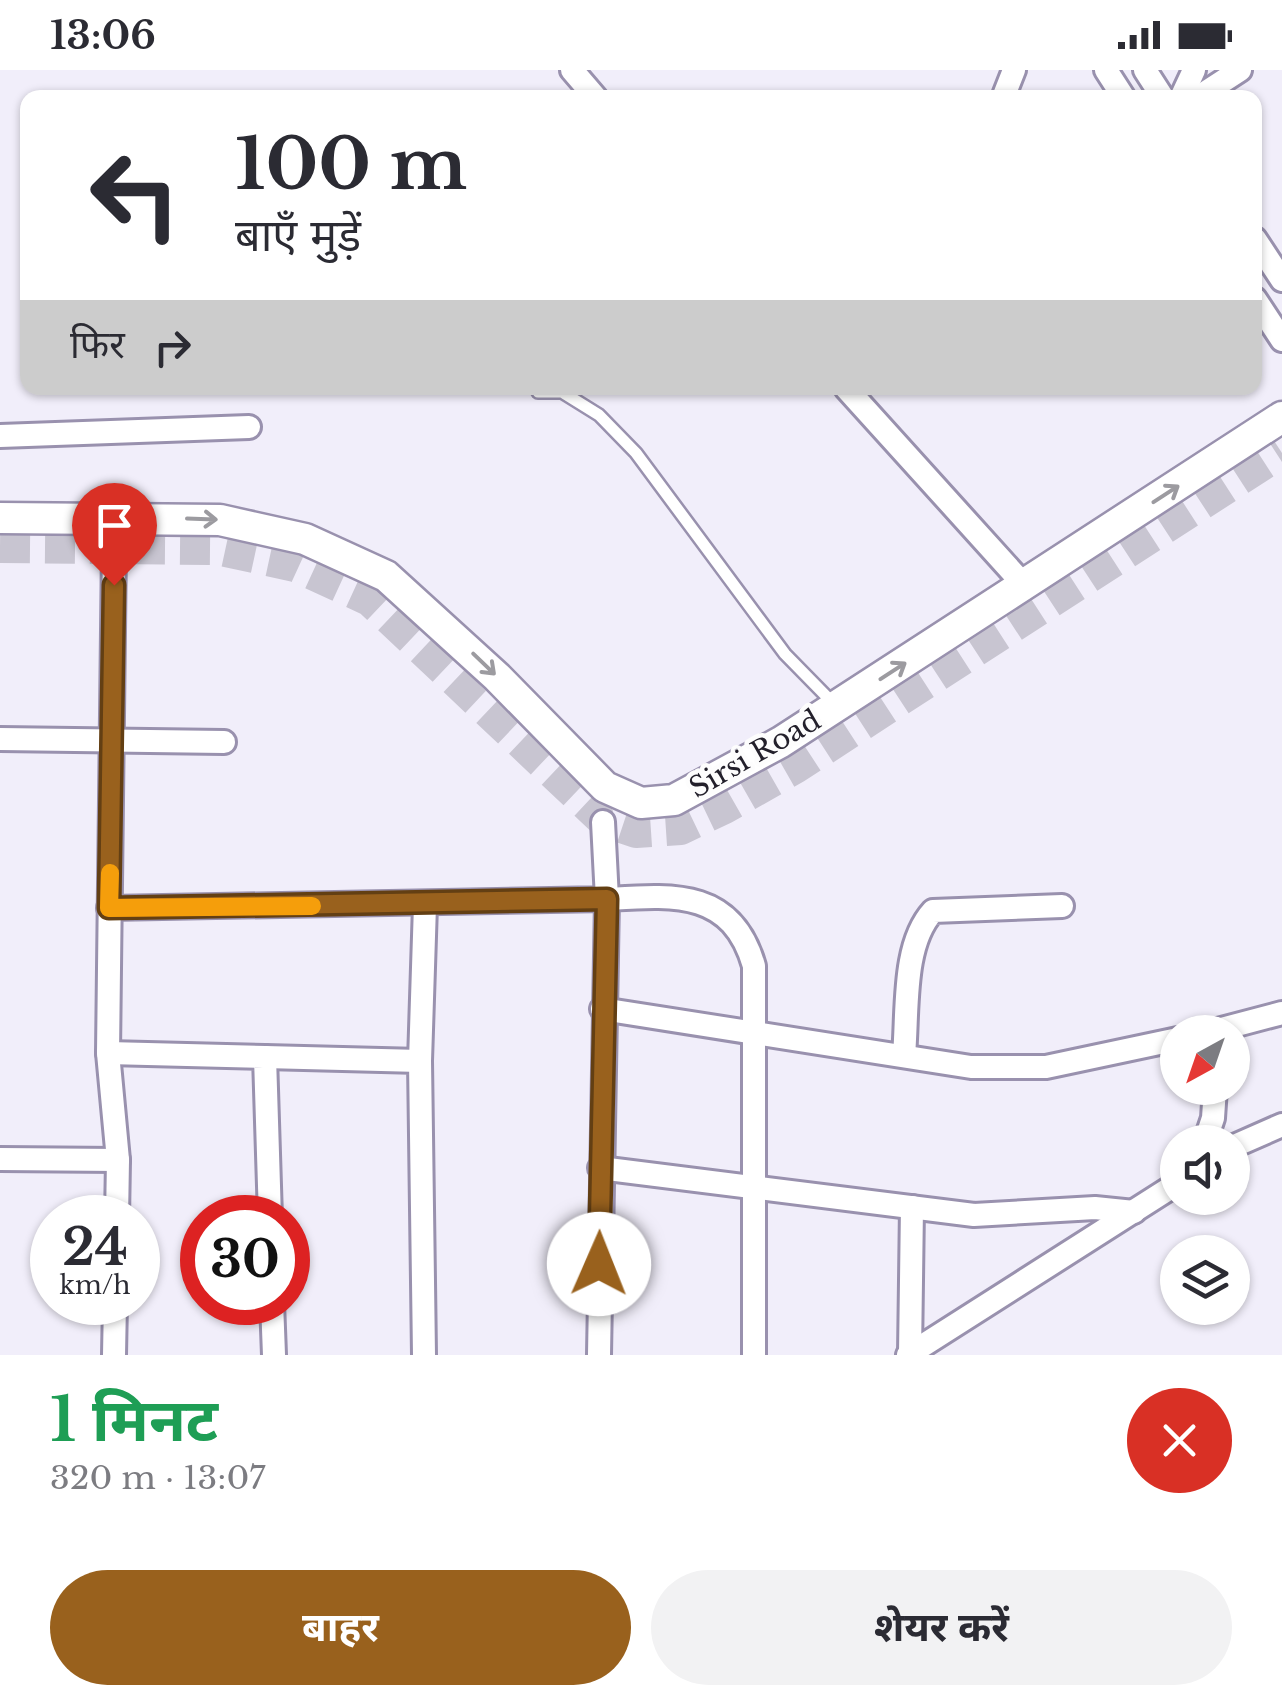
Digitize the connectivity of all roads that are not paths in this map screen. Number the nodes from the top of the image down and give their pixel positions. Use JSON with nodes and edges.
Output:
{"nodes":[{"id":1,"x":572,"y":70,"type":"edge"},
{"id":2,"x":1240,"y":70,"type":"edge"},
{"id":3,"x":589,"y":90,"type":"edge"},
{"id":4,"x":1209,"y":90,"type":"edge"},
{"id":5,"x":1262,"y":250,"type":"edge"},
{"id":6,"x":1282,"y":280,"type":"edge"},
{"id":7,"x":1262,"y":309,"type":"edge"},
{"id":8,"x":1282,"y":340,"type":"edge"},
{"id":9,"x":567,"y":395,"type":"edge"},
{"id":10,"x":852,"y":395,"type":"edge"},
{"id":11,"x":1282,"y":417,"type":"edge"},
{"id":12,"x":250,"y":427,"type":"dead end"},
{"id":13,"x":0,"y":436,"type":"edge"},
{"id":14,"x":0,"y":518,"type":"edge"},
{"id":15,"x":114,"y":546,"type":"dead end"},
{"id":16,"x":1025,"y":586,"type":"junction"},
{"id":17,"x":837,"y":707,"type":"junction"},
{"id":18,"x":0,"y":739,"type":"edge"},
{"id":19,"x":112,"y":742,"type":"junction"},
{"id":20,"x":224,"y":742,"type":"dead end"},
{"id":21,"x":603,"y":822,"type":"dead end"},
{"id":22,"x":607,"y":899,"type":"junction"},
{"id":23,"x":426,"y":905,"type":"junction"},
{"id":24,"x":1062,"y":906,"type":"dead end"},
{"id":25,"x":109,"y":908,"type":"junction"},
{"id":26,"x":602,"y":1009,"type":"junction"},
{"id":27,"x":1282,"y":1013,"type":"edge"},
{"id":28,"x":1250,"y":1021,"type":"edge"},
{"id":29,"x":756,"y":1034,"type":"junction"},
{"id":30,"x":1160,"y":1044,"type":"edge"},
{"id":31,"x":108,"y":1053,"type":"junction"},
{"id":32,"x":904,"y":1054,"type":"junction"},
{"id":33,"x":265,"y":1056,"type":"junction"},
{"id":34,"x":420,"y":1061,"type":"junction"},
{"id":35,"x":1282,"y":1125,"type":"edge"},
{"id":36,"x":1250,"y":1139,"type":"edge"},
{"id":37,"x":0,"y":1159,"type":"edge"},
{"id":38,"x":118,"y":1160,"type":"junction"},
{"id":39,"x":600,"y":1168,"type":"junction"},
{"id":40,"x":755,"y":1186,"type":"junction"},
{"id":41,"x":117,"y":1195,"type":"edge"},
{"id":42,"x":269,"y":1195,"type":"edge"},
{"id":43,"x":1160,"y":1195,"type":"edge"},
{"id":44,"x":912,"y":1208,"type":"junction"},
{"id":45,"x":1134,"y":1212,"type":"junction"},
{"id":46,"x":115,"y":1325,"type":"edge"},
{"id":47,"x":273,"y":1325,"type":"edge"},
{"id":48,"x":909,"y":1354,"type":"edge"},
{"id":49,"x":114,"y":1355,"type":"edge"},
{"id":50,"x":274,"y":1355,"type":"edge"},
{"id":51,"x":424,"y":1355,"type":"edge"},
{"id":52,"x":599,"y":1355,"type":"edge"},
{"id":53,"x":754,"y":1355,"type":"edge"}],
"edges":[{"from":1,"to":3,"type":"street"},
{"from":2,"to":4,"type":"street"},
{"from":5,"to":6,"type":"street"},
{"from":7,"to":8,"type":"street"},
{"from":9,"to":17,"type":"lane"},
{"from":10,"to":16,"type":"street"},
{"from":16,"to":11,"type":"main road","name":"Sirsi Road","one_way":true},
{"from":12,"to":13,"type":"street"},
{"from":14,"to":17,"type":"main road","name":"Sirsi Road","one_way":true},
{"from":15,"to":19,"type":"street"},
{"from":17,"to":16,"type":"main road","name":"Sirsi Road","one_way":true},
{"from":18,"to":19,"type":"street"},
{"from":19,"to":20,"type":"street"},
{"from":19,"to":25,"type":"street"},
{"from":21,"to":22,"type":"street"},
{"from":22,"to":23,"type":"street"},
{"from":22,"to":26,"type":"street"},
{"from":22,"to":29,"type":"street"},
{"from":23,"to":25,"type":"street"},
{"from":23,"to":34,"type":"street"},
{"from":24,"to":32,"type":"street"},
{"from":25,"to":31,"type":"street"},
{"from":26,"to":29,"type":"street"},
{"from":26,"to":39,"type":"street"},
{"from":27,"to":28,"type":"street"},
{"from":29,"to":32,"type":"street"},
{"from":29,"to":40,"type":"street"},
{"from":30,"to":32,"type":"street"},
{"from":31,"to":33,"type":"street"},
{"from":31,"to":38,"type":"street"},
{"from":33,"to":34,"type":"street"},
{"from":33,"to":42,"type":"street"},
{"from":34,"to":51,"type":"street"},
{"from":35,"to":36,"type":"street"},
{"from":37,"to":38,"type":"street"},
{"from":38,"to":41,"type":"street"},
{"from":39,"to":40,"type":"street"},
{"from":39,"to":52,"type":"street"},
{"from":40,"to":44,"type":"street"},
{"from":40,"to":53,"type":"street"},
{"from":43,"to":45,"type":"street"},
{"from":44,"to":45,"type":"street"},
{"from":44,"to":48,"type":"street"},
{"from":45,"to":48,"type":"street"},
{"from":46,"to":49,"type":"street"},
{"from":47,"to":50,"type":"street"}]}
